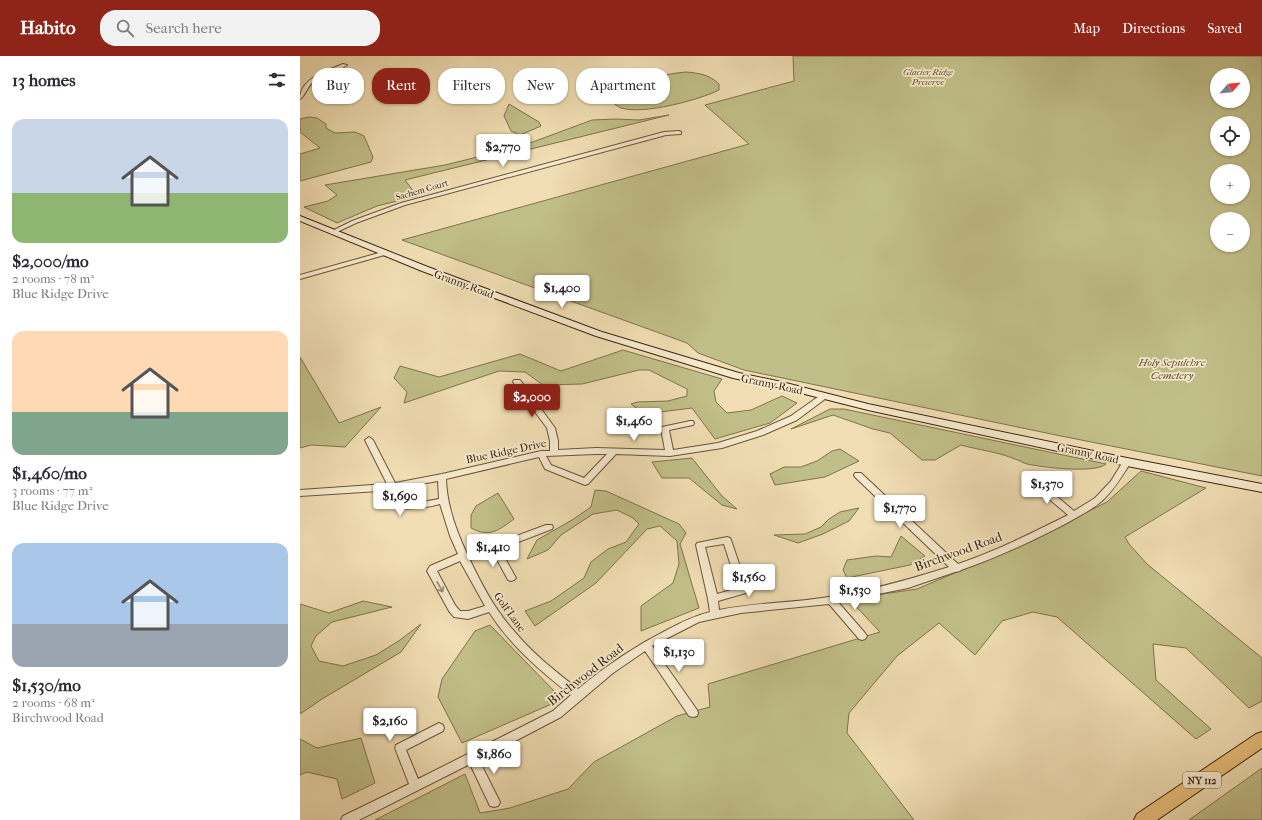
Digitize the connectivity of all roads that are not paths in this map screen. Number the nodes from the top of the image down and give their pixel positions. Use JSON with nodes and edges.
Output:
{"nodes":[{"id":1,"x":345,"y":65,"type":"dead end"},
{"id":2,"x":300,"y":98,"type":"edge"},
{"id":3,"x":679,"y":133,"type":"dead end"},
{"id":4,"x":300,"y":218,"type":"edge"},
{"id":5,"x":336,"y":231,"type":"junction"},
{"id":6,"x":386,"y":253,"type":"junction"},
{"id":7,"x":300,"y":277,"type":"edge"},
{"id":8,"x":517,"y":382,"type":"dead end"},
{"id":9,"x":825,"y":396,"type":"junction"},
{"id":10,"x":690,"y":423,"type":"dead end"},
{"id":11,"x":369,"y":440,"type":"dead end"},
{"id":12,"x":554,"y":452,"type":"junction"},
{"id":13,"x":614,"y":452,"type":"junction"},
{"id":14,"x":670,"y":453,"type":"junction"},
{"id":15,"x":541,"y":454,"type":"junction"},
{"id":16,"x":1127,"y":462,"type":"junction"},
{"id":17,"x":858,"y":475,"type":"dead end"},
{"id":18,"x":442,"y":477,"type":"junction"},
{"id":19,"x":1032,"y":480,"type":"dead end"},
{"id":20,"x":392,"y":486,"type":"junction"},
{"id":21,"x":383,"y":488,"type":"junction"},
{"id":22,"x":1262,"y":488,"type":"edge"},
{"id":23,"x":300,"y":493,"type":"edge"},
{"id":24,"x":443,"y":501,"type":"junction"},
{"id":25,"x":1074,"y":515,"type":"junction"},
{"id":26,"x":548,"y":527,"type":"dead end"},
{"id":27,"x":495,"y":547,"type":"junction"},
{"id":28,"x":464,"y":558,"type":"junction"},
{"id":29,"x":957,"y":569,"type":"junction"},
{"id":30,"x":511,"y":578,"type":"dead end"},
{"id":31,"x":713,"y":599,"type":"junction"},
{"id":32,"x":831,"y":600,"type":"junction"},
{"id":33,"x":490,"y":608,"type":"junction"},
{"id":34,"x":716,"y":615,"type":"junction"},
{"id":35,"x":862,"y":636,"type":"dead end"},
{"id":36,"x":646,"y":645,"type":"junction"},
{"id":37,"x":578,"y":695,"type":"junction"},
{"id":38,"x":693,"y":713,"type":"dead end"},
{"id":39,"x":439,"y":728,"type":"dead end"},
{"id":40,"x":1262,"y":739,"type":"edge"},
{"id":41,"x":473,"y":758,"type":"junction"},
{"id":42,"x":415,"y":786,"type":"junction"},
{"id":43,"x":494,"y":802,"type":"dead end"},
{"id":44,"x":347,"y":820,"type":"edge"},
{"id":45,"x":1143,"y":820,"type":"edge"}],
"edges":[{"from":1,"to":2,"type":"street"},
{"from":3,"to":5,"type":"street","name":"Sachem Court"},
{"from":4,"to":5,"type":"street","name":"Granny Road"},
{"from":5,"to":6,"type":"street","name":"Granny Road"},
{"from":6,"to":7,"type":"street"},
{"from":6,"to":9,"type":"street","name":"Granny Road"},
{"from":8,"to":12,"type":"street"},
{"from":9,"to":14,"type":"street","name":"Blue Ridge Drive"},
{"from":9,"to":16,"type":"street","name":"Granny Road"},
{"from":10,"to":14,"type":"street"},
{"from":11,"to":20,"type":"street"},
{"from":12,"to":13,"type":"street","name":"Blue Ridge Drive"},
{"from":12,"to":15,"type":"street","name":"Blue Ridge Drive"},
{"from":13,"to":14,"type":"street","name":"Blue Ridge Drive"},
{"from":13,"to":15,"type":"street"},
{"from":15,"to":18,"type":"street","name":"Blue Ridge Drive"},
{"from":16,"to":22,"type":"street","name":"Granny Road"},
{"from":16,"to":25,"type":"street","name":"Birchwood Road"},
{"from":17,"to":29,"type":"street"},
{"from":18,"to":20,"type":"street","name":"Blue Ridge Drive"},
{"from":18,"to":24,"type":"street","name":"Golf Lane"},
{"from":19,"to":25,"type":"street"},
{"from":20,"to":21,"type":"street","name":"Blue Ridge Drive"},
{"from":21,"to":23,"type":"street","name":"Blue Ridge Drive"},
{"from":21,"to":24,"type":"street"},
{"from":24,"to":28,"type":"street","name":"Golf Lane"},
{"from":25,"to":29,"type":"street","name":"Birchwood Road"},
{"from":26,"to":27,"type":"street"},
{"from":27,"to":28,"type":"street"},
{"from":27,"to":30,"type":"street"},
{"from":28,"to":33,"type":"street","name":"Golf Lane"},
{"from":28,"to":33,"type":"street","one_way":true},
{"from":29,"to":32,"type":"street","name":"Birchwood Road"},
{"from":31,"to":31,"type":"street"},
{"from":31,"to":34,"type":"street"},
{"from":32,"to":34,"type":"street","name":"Birchwood Road"},
{"from":32,"to":35,"type":"street"},
{"from":33,"to":37,"type":"street","name":"Golf Lane"},
{"from":34,"to":36,"type":"street","name":"Birchwood Road"},
{"from":36,"to":37,"type":"street","name":"Birchwood Road"},
{"from":36,"to":38,"type":"street"},
{"from":37,"to":41,"type":"street","name":"Birchwood Road"},
{"from":39,"to":42,"type":"street"},
{"from":40,"to":45,"type":"main road","number":"NY 112"},
{"from":41,"to":42,"type":"street","name":"Birchwood Road"},
{"from":41,"to":43,"type":"street"},
{"from":42,"to":44,"type":"street","name":"Birchwood Road"}]}
